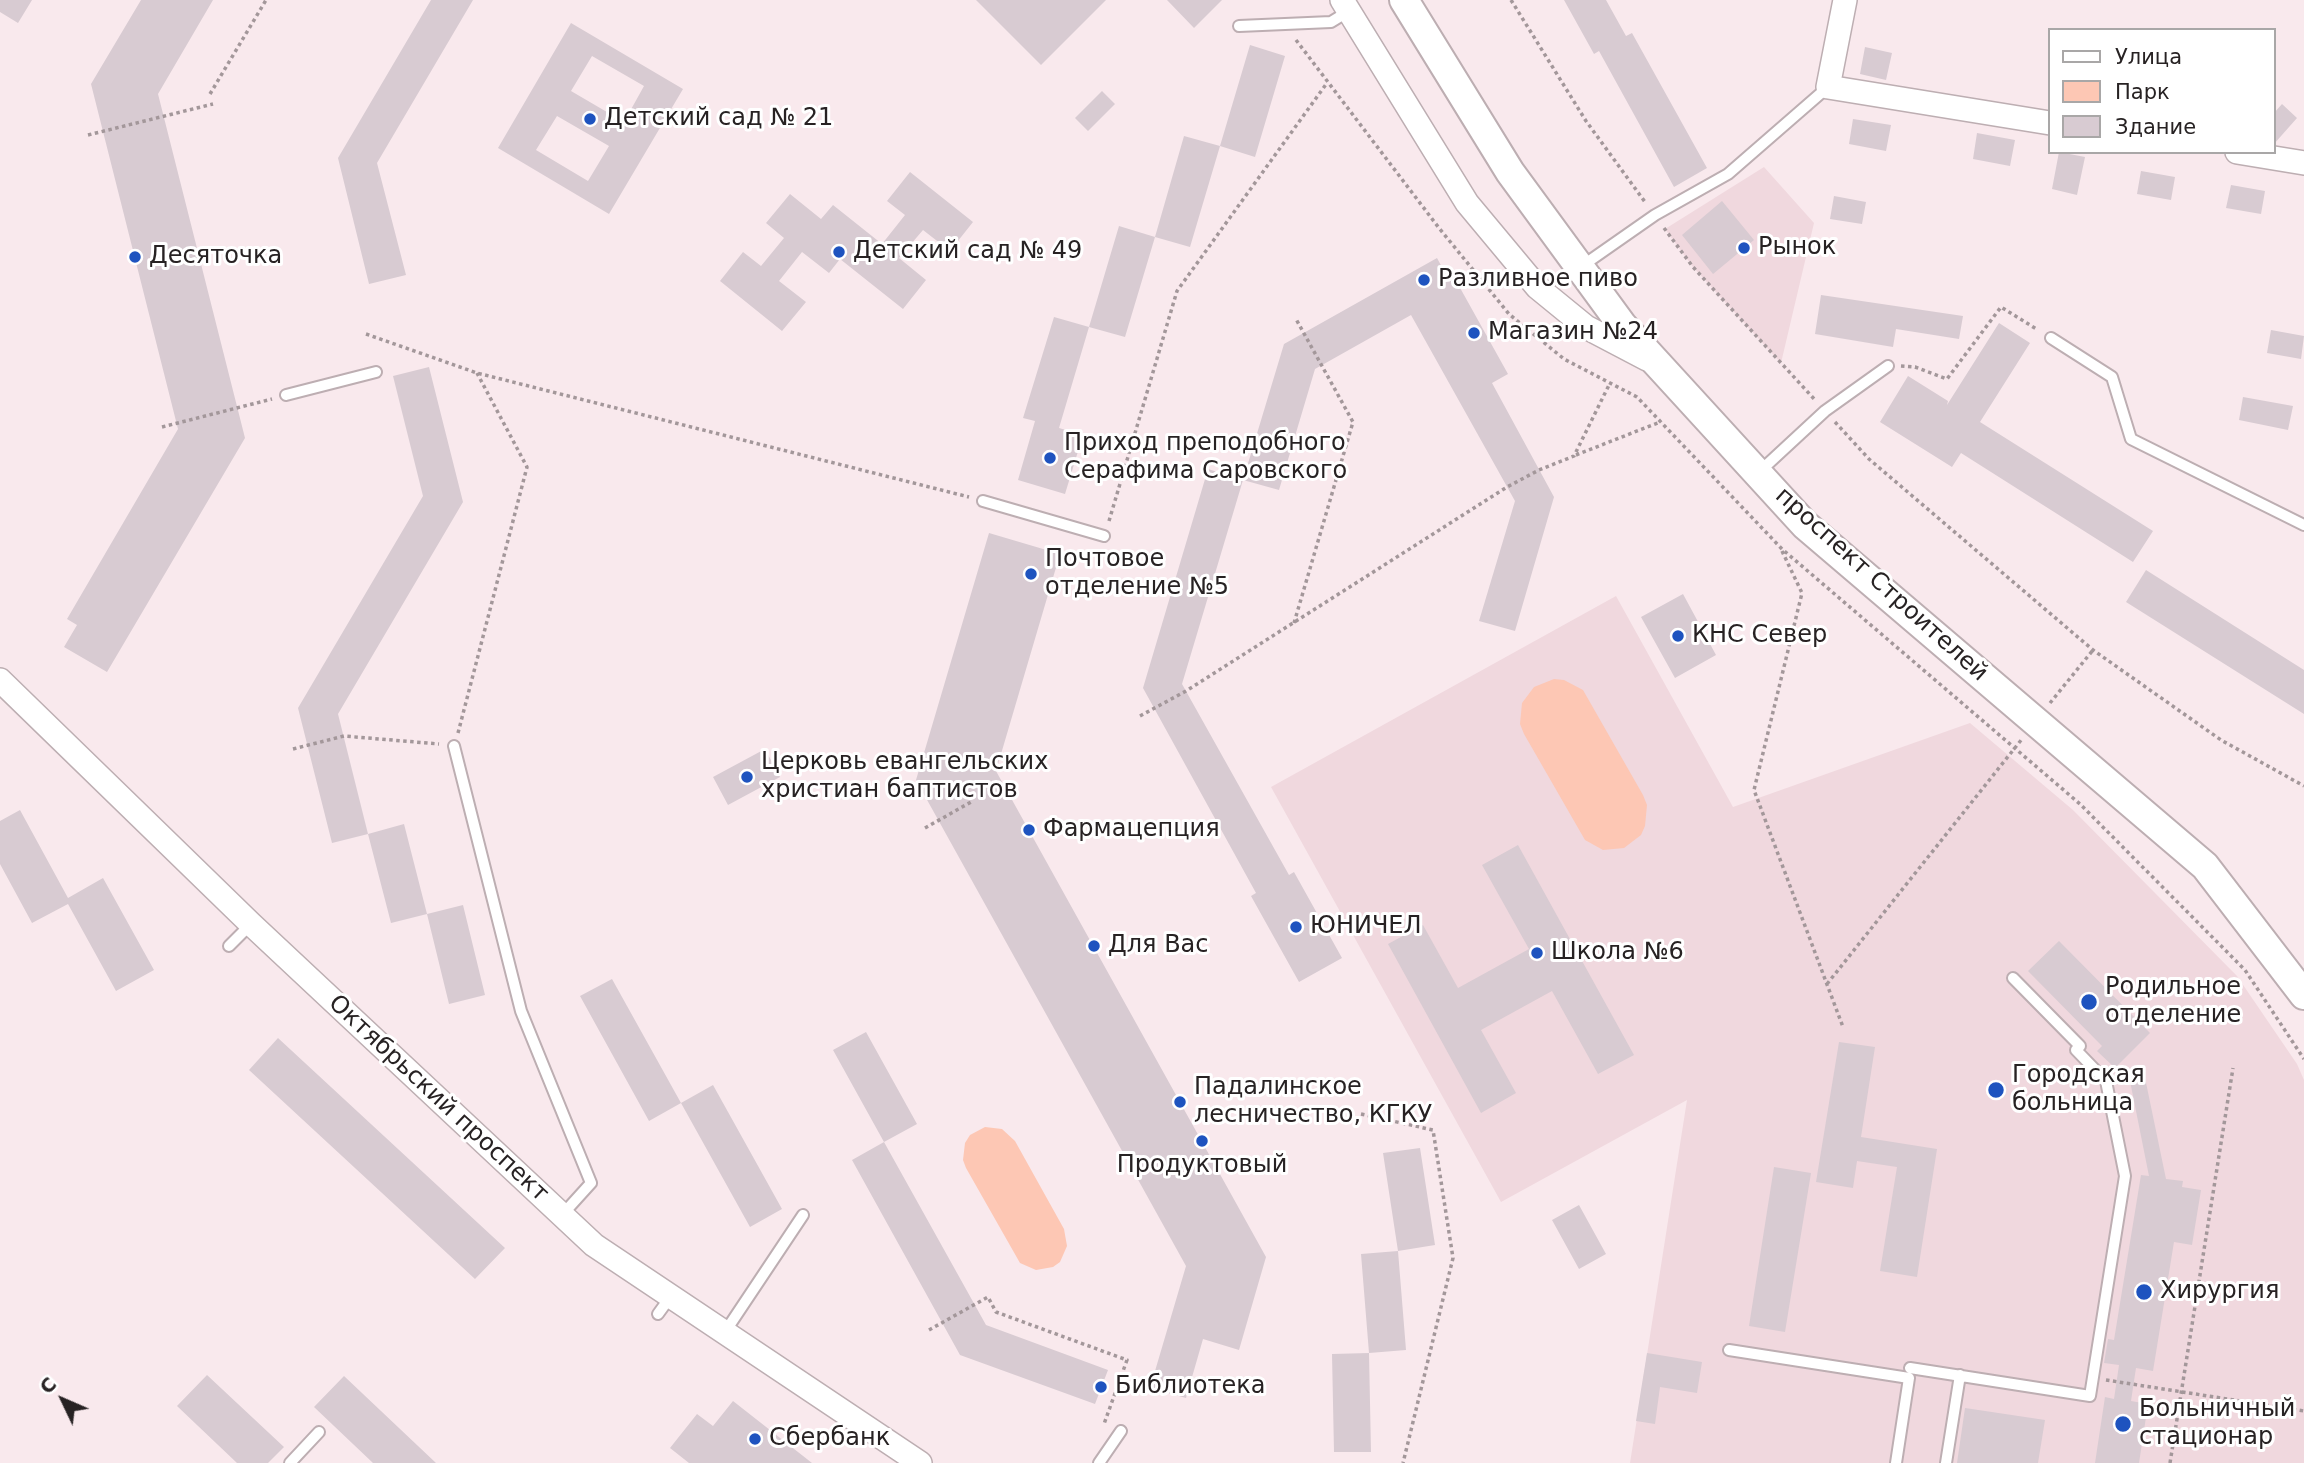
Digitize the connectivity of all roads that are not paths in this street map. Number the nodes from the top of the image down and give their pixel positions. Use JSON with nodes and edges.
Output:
{"nodes":[{"id":1,"x":1404,"y":0,"type":"edge"},
{"id":2,"x":1845,"y":0,"type":"edge"},
{"id":3,"x":1346,"y":5,"type":"edge"},
{"id":4,"x":1239,"y":26,"type":"dead end"},
{"id":5,"x":1828,"y":88,"type":"junction"},
{"id":6,"x":2048,"y":123,"type":"edge"},
{"id":7,"x":2249,"y":154,"type":"edge"},
{"id":8,"x":2304,"y":163,"type":"edge"},
{"id":9,"x":1580,"y":268,"type":"junction"},
{"id":10,"x":2051,"y":338,"type":"road end"},
{"id":11,"x":1659,"y":365,"type":"junction"},
{"id":12,"x":1888,"y":366,"type":"road end"},
{"id":13,"x":376,"y":372,"type":"dead end"},
{"id":14,"x":286,"y":395,"type":"road end"},
{"id":15,"x":1758,"y":473,"type":"junction"},
{"id":16,"x":983,"y":501,"type":"road end"},
{"id":17,"x":2304,"y":525,"type":"edge"},
{"id":18,"x":1104,"y":536,"type":"road end"},
{"id":19,"x":0,"y":680,"type":"edge"},
{"id":20,"x":454,"y":746,"type":"road end"},
{"id":21,"x":251,"y":923,"type":"junction"},
{"id":22,"x":229,"y":946,"type":"dead end"},
{"id":23,"x":2013,"y":978,"type":"dead end"},
{"id":24,"x":2304,"y":995,"type":"edge"},
{"id":25,"x":562,"y":1215,"type":"junction"},
{"id":26,"x":803,"y":1215,"type":"dead end"},
{"id":27,"x":725,"y":1332,"type":"junction"},
{"id":28,"x":1729,"y":1350,"type":"dead end"},
{"id":29,"x":1910,"y":1368,"type":"dead end"},
{"id":30,"x":1959,"y":1375,"type":"junction"},
{"id":31,"x":1121,"y":1431,"type":"dead end"},
{"id":32,"x":319,"y":1432,"type":"dead end"},
{"id":33,"x":289,"y":1463,"type":"edge"},
{"id":34,"x":920,"y":1463,"type":"edge"},
{"id":35,"x":1100,"y":1463,"type":"edge"},
{"id":36,"x":1896,"y":1463,"type":"edge"},
{"id":37,"x":1946,"y":1463,"type":"edge"}],
"edges":[{"from":1,"to":9,"type":"street","name":"проспект Строителей"},
{"from":2,"to":5,"type":"street"},
{"from":3,"to":4,"type":"lane"},
{"from":3,"to":11,"type":"street"},
{"from":5,"to":6,"type":"street"},
{"from":5,"to":9,"type":"lane"},
{"from":7,"to":8,"type":"street"},
{"from":9,"to":11,"type":"street","name":"проспект Строителей"},
{"from":10,"to":17,"type":"lane"},
{"from":11,"to":15,"type":"street","name":"проспект Строителей"},
{"from":12,"to":15,"type":"lane"},
{"from":13,"to":14,"type":"lane"},
{"from":15,"to":24,"type":"street","name":"проспект Строителей"},
{"from":16,"to":18,"type":"lane"},
{"from":19,"to":21,"type":"street","name":"Октябрьский проспект"},
{"from":20,"to":25,"type":"lane"},
{"from":21,"to":22,"type":"lane"},
{"from":21,"to":25,"type":"street","name":"Октябрьский проспект"},
{"from":23,"to":30,"type":"lane"},
{"from":25,"to":27,"type":"street","name":"Октябрьский проспект"},
{"from":26,"to":27,"type":"lane"},
{"from":27,"to":34,"type":"street","name":"Октябрьский проспект"},
{"from":28,"to":36,"type":"lane"},
{"from":29,"to":30,"type":"lane"},
{"from":30,"to":37,"type":"lane"},
{"from":31,"to":35,"type":"lane"},
{"from":32,"to":33,"type":"lane"}]}
